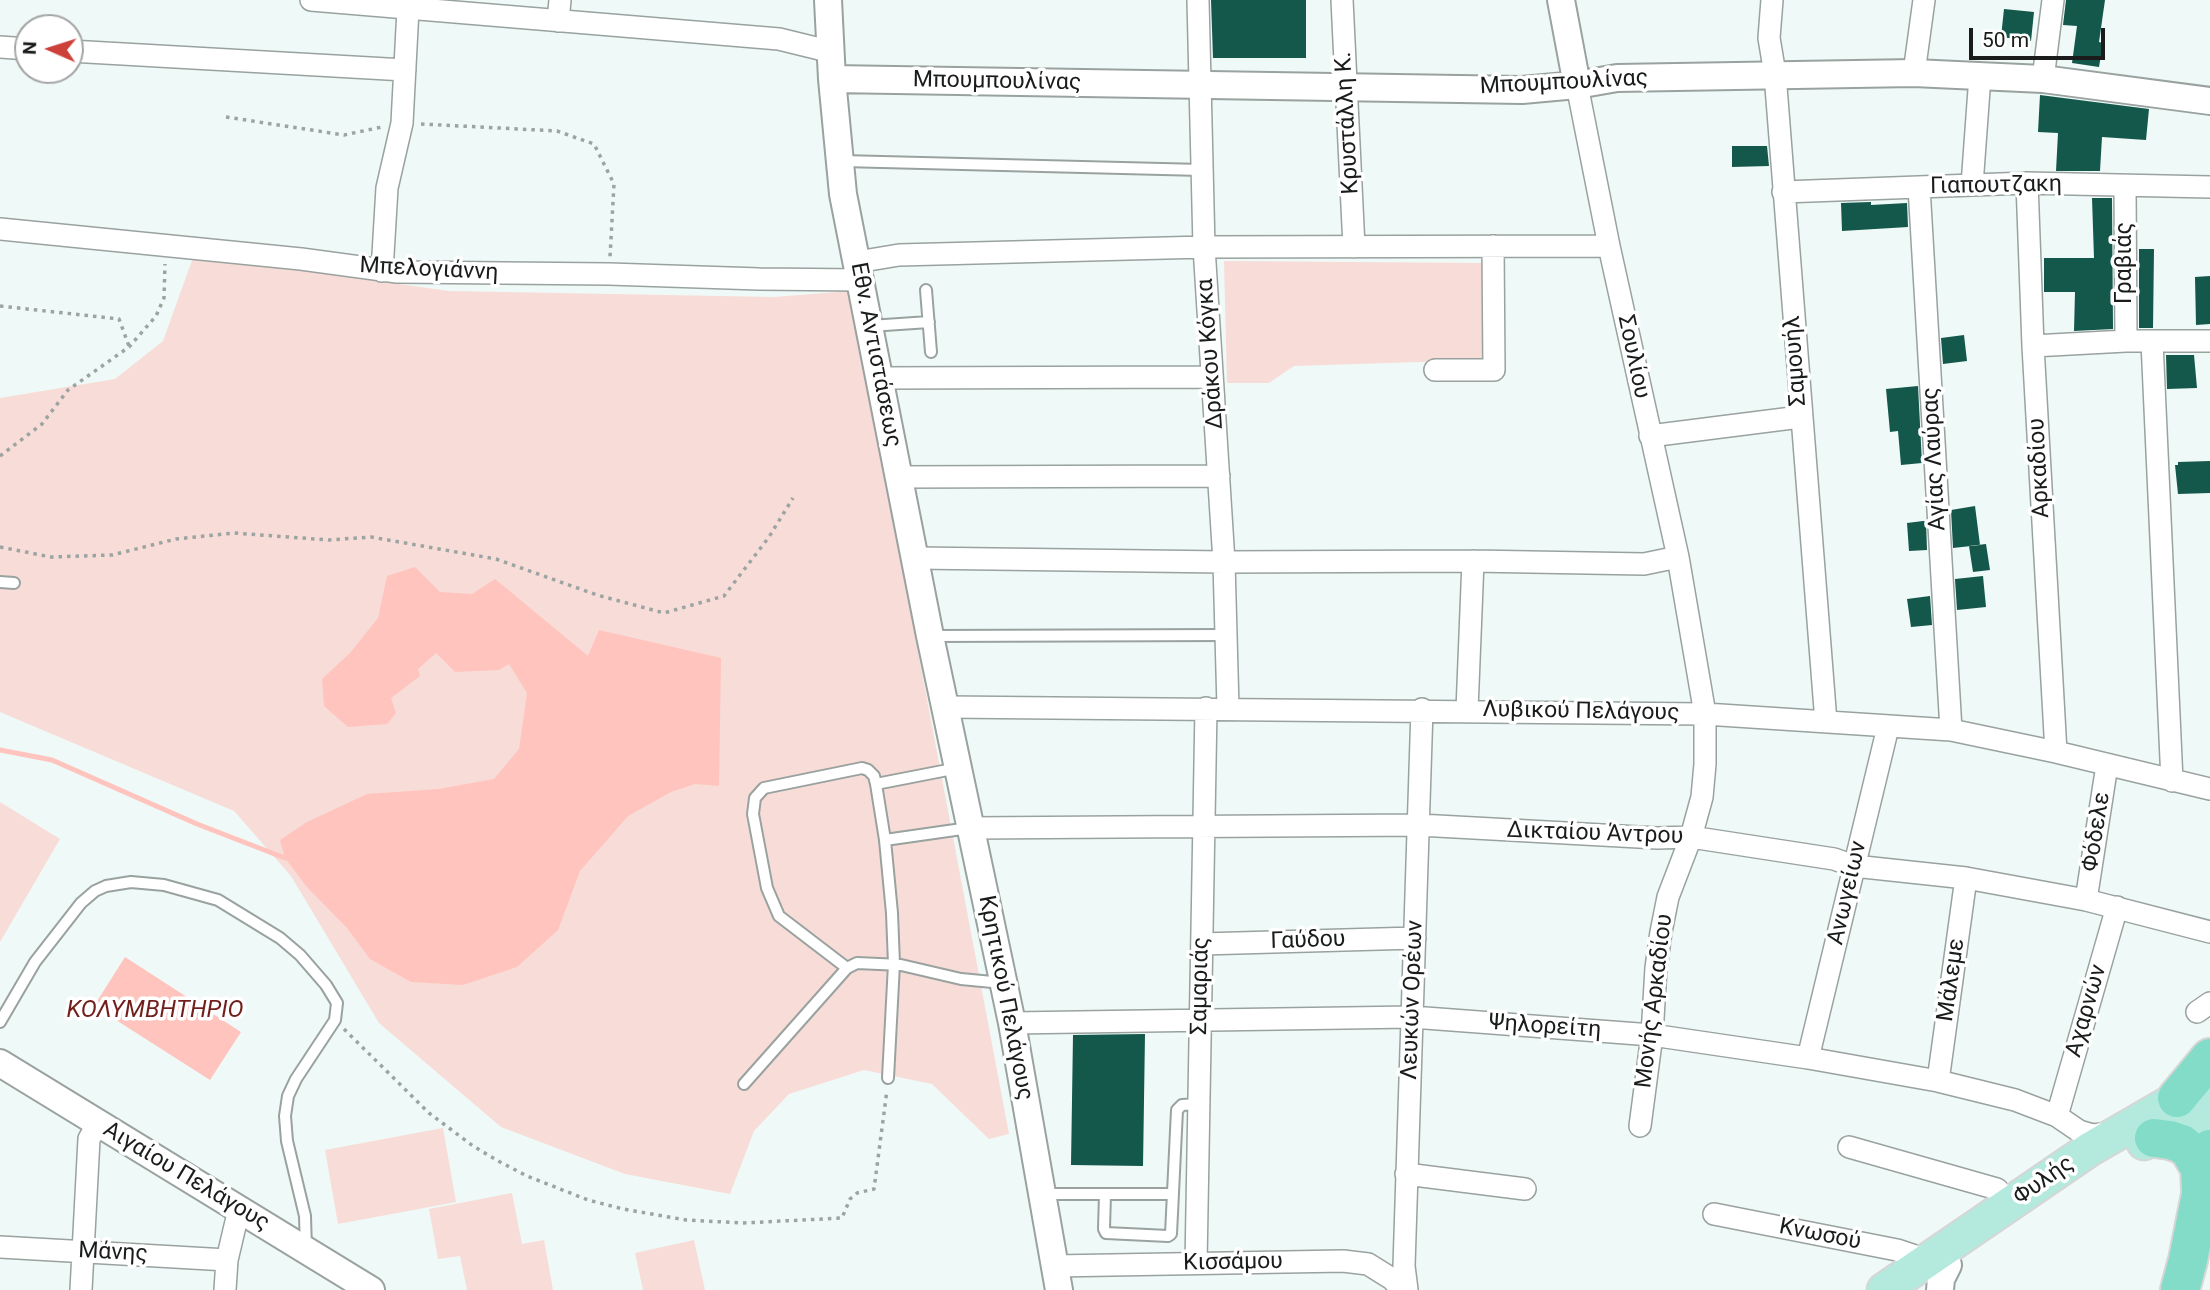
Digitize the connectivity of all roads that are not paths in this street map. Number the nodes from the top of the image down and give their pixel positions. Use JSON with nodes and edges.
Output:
{"nodes":[{"id":1,"x":311,"y":0,"type":"edge"},
{"id":2,"x":828,"y":0,"type":"edge"},
{"id":3,"x":1198,"y":0,"type":"edge"},
{"id":4,"x":1342,"y":0,"type":"edge"},
{"id":5,"x":1561,"y":0,"type":"edge"},
{"id":6,"x":1772,"y":0,"type":"edge"},
{"id":7,"x":1924,"y":0,"type":"edge"},
{"id":8,"x":2053,"y":0,"type":"edge"},
{"id":9,"x":374,"y":3,"type":"edge"},
{"id":10,"x":408,"y":9,"type":"junction"},
{"id":11,"x":559,"y":10,"type":"edge"},
{"id":12,"x":84,"y":52,"type":"edge"},
{"id":13,"x":832,"y":52,"type":"junction"},
{"id":14,"x":405,"y":70,"type":"junction"},
{"id":15,"x":1914,"y":73,"type":"junction"},
{"id":16,"x":1775,"y":74,"type":"junction"},
{"id":17,"x":1980,"y":76,"type":"junction"},
{"id":18,"x":832,"y":79,"type":"junction"},
{"id":19,"x":2043,"y":79,"type":"junction"},
{"id":20,"x":1577,"y":85,"type":"junction"},
{"id":21,"x":1199,"y":86,"type":"junction"},
{"id":22,"x":1346,"y":86,"type":"junction"},
{"id":23,"x":2210,"y":101,"type":"edge"},
{"id":24,"x":839,"y":161,"type":"junction"},
{"id":25,"x":1202,"y":170,"type":"junction"},
{"id":26,"x":2027,"y":183,"type":"junction"},
{"id":27,"x":1972,"y":185,"type":"junction"},
{"id":28,"x":2125,"y":186,"type":"junction"},
{"id":29,"x":1919,"y":187,"type":"junction"},
{"id":30,"x":2210,"y":187,"type":"edge"},
{"id":31,"x":1783,"y":192,"type":"junction"},
{"id":32,"x":0,"y":229,"type":"edge"},
{"id":33,"x":1493,"y":246,"type":"junction"},
{"id":34,"x":1609,"y":246,"type":"junction"},
{"id":35,"x":1204,"y":247,"type":"junction"},
{"id":36,"x":1354,"y":247,"type":"junction"},
{"id":37,"x":382,"y":271,"type":"junction"},
{"id":38,"x":859,"y":271,"type":"junction"},
{"id":39,"x":926,"y":290,"type":"dead end"},
{"id":40,"x":929,"y":322,"type":"junction"},
{"id":41,"x":870,"y":327,"type":"junction"},
{"id":42,"x":2126,"y":341,"type":"junction"},
{"id":43,"x":2210,"y":341,"type":"edge"},
{"id":44,"x":2152,"y":342,"type":"junction"},
{"id":45,"x":2033,"y":346,"type":"junction"},
{"id":46,"x":931,"y":352,"type":"dead end"},
{"id":47,"x":1434,"y":370,"type":"dead end"},
{"id":48,"x":1212,"y":377,"type":"junction"},
{"id":49,"x":880,"y":378,"type":"junction"},
{"id":50,"x":1800,"y":417,"type":"junction"},
{"id":51,"x":1650,"y":436,"type":"junction"},
{"id":52,"x":1219,"y":476,"type":"junction"},
{"id":53,"x":899,"y":477,"type":"junction"},
{"id":54,"x":1678,"y":557,"type":"junction"},
{"id":55,"x":916,"y":558,"type":"junction"},
{"id":56,"x":1473,"y":561,"type":"junction"},
{"id":57,"x":1224,"y":562,"type":"junction"},
{"id":58,"x":0,"y":582,"type":"edge"},
{"id":59,"x":14,"y":583,"type":"dead end"},
{"id":60,"x":1227,"y":635,"type":"junction"},
{"id":61,"x":930,"y":636,"type":"junction"},
{"id":62,"x":945,"y":707,"type":"junction"},
{"id":63,"x":1206,"y":708,"type":"junction"},
{"id":64,"x":1228,"y":708,"type":"junction"},
{"id":65,"x":1422,"y":709,"type":"junction"},
{"id":66,"x":1467,"y":710,"type":"junction"},
{"id":67,"x":1705,"y":714,"type":"junction"},
{"id":68,"x":1826,"y":722,"type":"junction"},
{"id":69,"x":1888,"y":727,"type":"junction"},
{"id":70,"x":1951,"y":730,"type":"junction"},
{"id":71,"x":2056,"y":752,"type":"junction"},
{"id":72,"x":2107,"y":765,"type":"junction"},
{"id":73,"x":958,"y":768,"type":"junction"},
{"id":74,"x":2172,"y":781,"type":"junction"},
{"id":75,"x":876,"y":784,"type":"junction"},
{"id":76,"x":2210,"y":789,"type":"edge"},
{"id":77,"x":1204,"y":825,"type":"junction"},
{"id":78,"x":1419,"y":825,"type":"junction"},
{"id":79,"x":971,"y":828,"type":"junction"},
{"id":80,"x":1691,"y":837,"type":"junction"},
{"id":81,"x":885,"y":840,"type":"junction"},
{"id":82,"x":1854,"y":866,"type":"junction"},
{"id":83,"x":1966,"y":878,"type":"junction"},
{"id":84,"x":2086,"y":900,"type":"junction"},
{"id":85,"x":2117,"y":907,"type":"junction"},
{"id":86,"x":2210,"y":932,"type":"edge"},
{"id":87,"x":1415,"y":938,"type":"junction"},
{"id":88,"x":1202,"y":944,"type":"junction"},
{"id":89,"x":894,"y":964,"type":"junction"},
{"id":90,"x":847,"y":968,"type":"junction"},
{"id":91,"x":1003,"y":983,"type":"junction"},
{"id":92,"x":1412,"y":1017,"type":"junction"},
{"id":93,"x":1200,"y":1020,"type":"junction"},
{"id":94,"x":0,"y":1022,"type":"edge"},
{"id":95,"x":1012,"y":1023,"type":"junction"},
{"id":96,"x":1652,"y":1035,"type":"junction"},
{"id":97,"x":1808,"y":1058,"type":"junction"},
{"id":98,"x":2210,"y":1059,"type":"edge"},
{"id":99,"x":0,"y":1063,"type":"edge"},
{"id":100,"x":888,"y":1078,"type":"road end"},
{"id":101,"x":2210,"y":1080,"type":"edge"},
{"id":102,"x":1938,"y":1082,"type":"junction"},
{"id":103,"x":744,"y":1083,"type":"dead end"},
{"id":104,"x":2177,"y":1098,"type":"junction"},
{"id":105,"x":1199,"y":1104,"type":"junction"},
{"id":106,"x":2210,"y":1116,"type":"edge"},
{"id":107,"x":2062,"y":1119,"type":"junction"},
{"id":108,"x":98,"y":1123,"type":"junction"},
{"id":109,"x":1640,"y":1126,"type":"dead end"},
{"id":110,"x":2138,"y":1134,"type":"junction"},
{"id":111,"x":1849,"y":1147,"type":"dead end"},
{"id":112,"x":2210,"y":1149,"type":"edge"},
{"id":113,"x":2057,"y":1172,"type":"junction"},
{"id":114,"x":1406,"y":1174,"type":"junction"},
{"id":115,"x":1525,"y":1189,"type":"dead end"},
{"id":116,"x":2201,"y":1191,"type":"junction"},
{"id":117,"x":1042,"y":1194,"type":"junction"},
{"id":118,"x":1105,"y":1194,"type":"junction"},
{"id":119,"x":1173,"y":1195,"type":"junction"},
{"id":120,"x":2010,"y":1204,"type":"junction"},
{"id":121,"x":239,"y":1209,"type":"junction"},
{"id":122,"x":1714,"y":1214,"type":"dead end"},
{"id":123,"x":0,"y":1247,"type":"edge"},
{"id":124,"x":306,"y":1250,"type":"junction"},
{"id":125,"x":83,"y":1252,"type":"junction"},
{"id":126,"x":227,"y":1260,"type":"junction"},
{"id":127,"x":1196,"y":1264,"type":"junction"},
{"id":128,"x":1931,"y":1277,"type":"edge"},
{"id":129,"x":1056,"y":1278,"type":"edge"},
{"id":130,"x":81,"y":1290,"type":"edge"},
{"id":131,"x":225,"y":1290,"type":"edge"},
{"id":132,"x":371,"y":1290,"type":"edge"},
{"id":133,"x":1405,"y":1290,"type":"edge"},
{"id":134,"x":1884,"y":1290,"type":"edge"},
{"id":135,"x":2180,"y":1290,"type":"edge"}],
"edges":[{"from":1,"to":9,"type":"street"},
{"from":2,"to":13,"type":"street","name":"Εθν. Αντιστάσεως"},
{"from":3,"to":21,"type":"street","name":"Δράκου Κόγκα"},
{"from":4,"to":22,"type":"street","name":"Κρυστάλλη Κ."},
{"from":5,"to":20,"type":"street","name":"Σουλίου"},
{"from":6,"to":16,"type":"street","name":"Σαμουήλ"},
{"from":7,"to":15,"type":"street"},
{"from":8,"to":19,"type":"street"},
{"from":9,"to":10,"type":"street"},
{"from":10,"to":11,"type":"street"},
{"from":10,"to":14,"type":"street"},
{"from":11,"to":13,"type":"street"},
{"from":12,"to":14,"type":"street"},
{"from":13,"to":18,"type":"street","name":"Εθν. Αντιστάσεως"},
{"from":14,"to":37,"type":"street"},
{"from":15,"to":16,"type":"street","name":"Μπουμπουλίνας"},
{"from":15,"to":17,"type":"street","name":"Μπουμπουλίνας"},
{"from":16,"to":20,"type":"street","name":"Μπουμπουλίνας"},
{"from":16,"to":31,"type":"street","name":"Σαμουήλ"},
{"from":17,"to":19,"type":"street","name":"Μπουμπουλίνας"},
{"from":17,"to":27,"type":"street"},
{"from":18,"to":21,"type":"street","name":"Μπουμπουλίνας"},
{"from":18,"to":24,"type":"street","name":"Εθν. Αντιστάσεως"},
{"from":19,"to":23,"type":"street","name":"Μπουμπουλίνας"},
{"from":20,"to":22,"type":"street","name":"Μπουμπουλίνας"},
{"from":20,"to":34,"type":"street","name":"Σουλίου"},
{"from":21,"to":22,"type":"street","name":"Μπουμπουλίνας"},
{"from":21,"to":25,"type":"street","name":"Δράκου Κόγκα"},
{"from":22,"to":36,"type":"street","name":"Κρυστάλλη Κ."},
{"from":24,"to":25,"type":"lane"},
{"from":24,"to":38,"type":"street","name":"Εθν. Αντιστάσεως"},
{"from":25,"to":35,"type":"street","name":"Δράκου Κόγκα"},
{"from":26,"to":27,"type":"street","name":"Γιαπουτζακη"},
{"from":26,"to":28,"type":"street","name":"Γιαπουτζακη"},
{"from":26,"to":45,"type":"street","name":"Αρκαδίου"},
{"from":27,"to":29,"type":"street","name":"Γιαπουτζακη"},
{"from":28,"to":30,"type":"street","name":"Γιαπουτζακη"},
{"from":28,"to":42,"type":"street","name":"Γραβιάς"},
{"from":29,"to":31,"type":"street","name":"Γιαπουτζακη"},
{"from":29,"to":70,"type":"street","name":"Αγίας Λαύρας"},
{"from":31,"to":50,"type":"street","name":"Σαμουήλ"},
{"from":32,"to":37,"type":"street","name":"Μπελογιάννη"},
{"from":33,"to":34,"type":"street","name":"Μπελογιάννη"},
{"from":33,"to":36,"type":"street","name":"Μπελογιάννη"},
{"from":33,"to":47,"type":"street"},
{"from":34,"to":51,"type":"street","name":"Σουλίου"},
{"from":35,"to":36,"type":"street","name":"Μπελογιάννη"},
{"from":35,"to":38,"type":"street","name":"Μπελογιάννη"},
{"from":35,"to":48,"type":"street","name":"Δράκου Κόγκα"},
{"from":37,"to":38,"type":"street","name":"Μπελογιάννη"},
{"from":38,"to":41,"type":"street","name":"Εθν. Αντιστάσεως"},
{"from":39,"to":40,"type":"lane"},
{"from":40,"to":41,"type":"lane"},
{"from":40,"to":46,"type":"lane"},
{"from":41,"to":49,"type":"street","name":"Εθν. Αντιστάσεως"},
{"from":42,"to":44,"type":"street"},
{"from":42,"to":45,"type":"street"},
{"from":43,"to":44,"type":"street"},
{"from":44,"to":74,"type":"street"},
{"from":45,"to":71,"type":"street","name":"Αρκαδίου"},
{"from":48,"to":49,"type":"street"},
{"from":48,"to":52,"type":"street","name":"Δράκου Κόγκα"},
{"from":49,"to":53,"type":"street","name":"Εθν. Αντιστάσεως"},
{"from":50,"to":51,"type":"street"},
{"from":50,"to":68,"type":"street","name":"Σαμουήλ"},
{"from":51,"to":54,"type":"street","name":"Σουλίου"},
{"from":52,"to":53,"type":"street"},
{"from":52,"to":57,"type":"street","name":"Δράκου Κόγκα"},
{"from":53,"to":55,"type":"street","name":"Εθν. Αντιστάσεως"},
{"from":54,"to":56,"type":"street"},
{"from":54,"to":67,"type":"street","name":"Σουλίου"},
{"from":55,"to":57,"type":"street"},
{"from":55,"to":61,"type":"street","name":"Εθν. Αντιστάσεως"},
{"from":56,"to":57,"type":"street"},
{"from":56,"to":66,"type":"street"},
{"from":57,"to":60,"type":"street","name":"Δράκου Κόγκα"},
{"from":58,"to":59,"type":"lane"},
{"from":60,"to":61,"type":"lane"},
{"from":60,"to":64,"type":"street","name":"Δράκου Κόγκα"},
{"from":61,"to":62,"type":"street","name":"Εθν. Αντιστάσεως"},
{"from":62,"to":63,"type":"street","name":"Λυβικού Πελάγους"},
{"from":62,"to":73,"type":"street","name":"Κρητικού Πελάγους"},
{"from":63,"to":64,"type":"street","name":"Λυβικού Πελάγους"},
{"from":63,"to":77,"type":"street","name":"Σαμαριάς"},
{"from":64,"to":65,"type":"street","name":"Λυβικού Πελάγους"},
{"from":65,"to":66,"type":"street","name":"Λυβικού Πελάγους"},
{"from":65,"to":78,"type":"street","name":"Λευκών Ορέων"},
{"from":66,"to":67,"type":"street","name":"Λυβικού Πελάγους"},
{"from":67,"to":68,"type":"street","name":"Λυβικού Πελάγους"},
{"from":67,"to":80,"type":"street","name":"Μονής Αρκαδίου"},
{"from":68,"to":69,"type":"street","name":"Λυβικού Πελάγους"},
{"from":69,"to":70,"type":"street","name":"Λυβικού Πελάγους"},
{"from":69,"to":82,"type":"street","name":"Ανωγείων"},
{"from":70,"to":71,"type":"street","name":"Λυβικού Πελάγους"},
{"from":71,"to":72,"type":"street","name":"Λυβικού Πελάγους"},
{"from":72,"to":74,"type":"street","name":"Λυβικού Πελάγους"},
{"from":72,"to":84,"type":"street","name":"Φόδελε"},
{"from":73,"to":75,"type":"lane"},
{"from":73,"to":79,"type":"street","name":"Κρητικού Πελάγους"},
{"from":74,"to":76,"type":"street","name":"Λυβικού Πελάγους"},
{"from":75,"to":81,"type":"lane"},
{"from":75,"to":90,"type":"lane"},
{"from":77,"to":78,"type":"street","name":"Δικταίου Άντρου"},
{"from":77,"to":79,"type":"street","name":"Δικταίου Άντρου"},
{"from":77,"to":88,"type":"street","name":"Σαμαριάς"},
{"from":78,"to":80,"type":"street","name":"Δικταίου Άντρου"},
{"from":78,"to":87,"type":"street","name":"Λευκών Ορέων"},
{"from":79,"to":81,"type":"lane"},
{"from":79,"to":91,"type":"street","name":"Κρητικού Πελάγους"},
{"from":80,"to":82,"type":"street","name":"Δικταίου Άντρου"},
{"from":80,"to":96,"type":"street","name":"Μονής Αρκαδίου"},
{"from":81,"to":89,"type":"lane"},
{"from":82,"to":83,"type":"street","name":"Δικταίου Άντρου"},
{"from":82,"to":97,"type":"street","name":"Ανωγείων"},
{"from":83,"to":84,"type":"street","name":"Δικταίου Άντρου"},
{"from":83,"to":102,"type":"street","name":"Μάλεμε"},
{"from":84,"to":85,"type":"street","name":"Δικταίου Άντρου"},
{"from":85,"to":86,"type":"street","name":"Δικταίου Άντρου"},
{"from":85,"to":107,"type":"street","name":"Αχαρνών"},
{"from":87,"to":88,"type":"street","name":"Γαύδου"},
{"from":87,"to":92,"type":"street","name":"Λευκών Ορέων"},
{"from":88,"to":93,"type":"street","name":"Σαμαριάς"},
{"from":89,"to":90,"type":"lane"},
{"from":89,"to":91,"type":"lane"},
{"from":89,"to":100,"type":"lane"},
{"from":90,"to":103,"type":"lane"},
{"from":91,"to":95,"type":"street","name":"Κρητικού Πελάγους"},
{"from":92,"to":93,"type":"street","name":"Ψηλορείτη"},
{"from":92,"to":96,"type":"street","name":"Ψηλορείτη"},
{"from":92,"to":114,"type":"street","name":"Λευκών Ορέων"},
{"from":93,"to":95,"type":"street","name":"Ψηλορείτη"},
{"from":93,"to":105,"type":"street","name":"Σαμαριάς"},
{"from":94,"to":124,"type":"lane"},
{"from":95,"to":117,"type":"street","name":"Κρητικού Πελάγους"},
{"from":96,"to":97,"type":"street","name":"Ψηλορείτη"},
{"from":96,"to":109,"type":"street","name":"Μονής Αρκαδίου"},
{"from":97,"to":102,"type":"street","name":"Ψηλορείτη"},
{"from":98,"to":104,"type":"highway"},
{"from":99,"to":108,"type":"street","name":"Αιγαίου Πελάγους"},
{"from":101,"to":104,"type":"main road","name":"Φυλής"},
{"from":102,"to":107,"type":"street","name":"Ψηλορείτη"},
{"from":104,"to":110,"type":"main road","name":"Φυλής"},
{"from":105,"to":119,"type":"lane"},
{"from":105,"to":127,"type":"street","name":"Σαμαριάς"},
{"from":106,"to":110,"type":"main road","name":"Φυλής"},
{"from":107,"to":110,"type":"street","name":"Ψηλορείτη"},
{"from":107,"to":113,"type":"street"},
{"from":108,"to":121,"type":"street","name":"Αιγαίου Πελάγους"},
{"from":108,"to":125,"type":"street"},
{"from":110,"to":113,"type":"main road","name":"Φυλής"},
{"from":110,"to":116,"type":"highway"},
{"from":110,"to":128,"type":"main road","name":"Φυλής"},
{"from":111,"to":120,"type":"street"},
{"from":112,"to":116,"type":"highway"},
{"from":113,"to":120,"type":"main road","name":"Φυλής"},
{"from":114,"to":115,"type":"street"},
{"from":114,"to":133,"type":"street","name":"Λευκών Ορέων"},
{"from":116,"to":135,"type":"highway"},
{"from":117,"to":118,"type":"lane"},
{"from":117,"to":129,"type":"street","name":"Κρητικού Πελάγους"},
{"from":118,"to":119,"type":"lane"},
{"from":118,"to":119,"type":"lane"},
{"from":120,"to":128,"type":"main road","name":"Φυλής"},
{"from":121,"to":124,"type":"street","name":"Αιγαίου Πελάγους"},
{"from":121,"to":126,"type":"street"},
{"from":122,"to":128,"type":"street","name":"Κνωσού"},
{"from":123,"to":125,"type":"street","name":"Μάνης"},
{"from":124,"to":132,"type":"street","name":"Αιγαίου Πελάγους"},
{"from":125,"to":126,"type":"street","name":"Μάνης"},
{"from":125,"to":130,"type":"street"},
{"from":126,"to":131,"type":"street"},
{"from":127,"to":129,"type":"street","name":"Κισσάμου"},
{"from":127,"to":133,"type":"street","name":"Κισσάμου"},
{"from":128,"to":134,"type":"main road","name":"Φυλής"}]}
